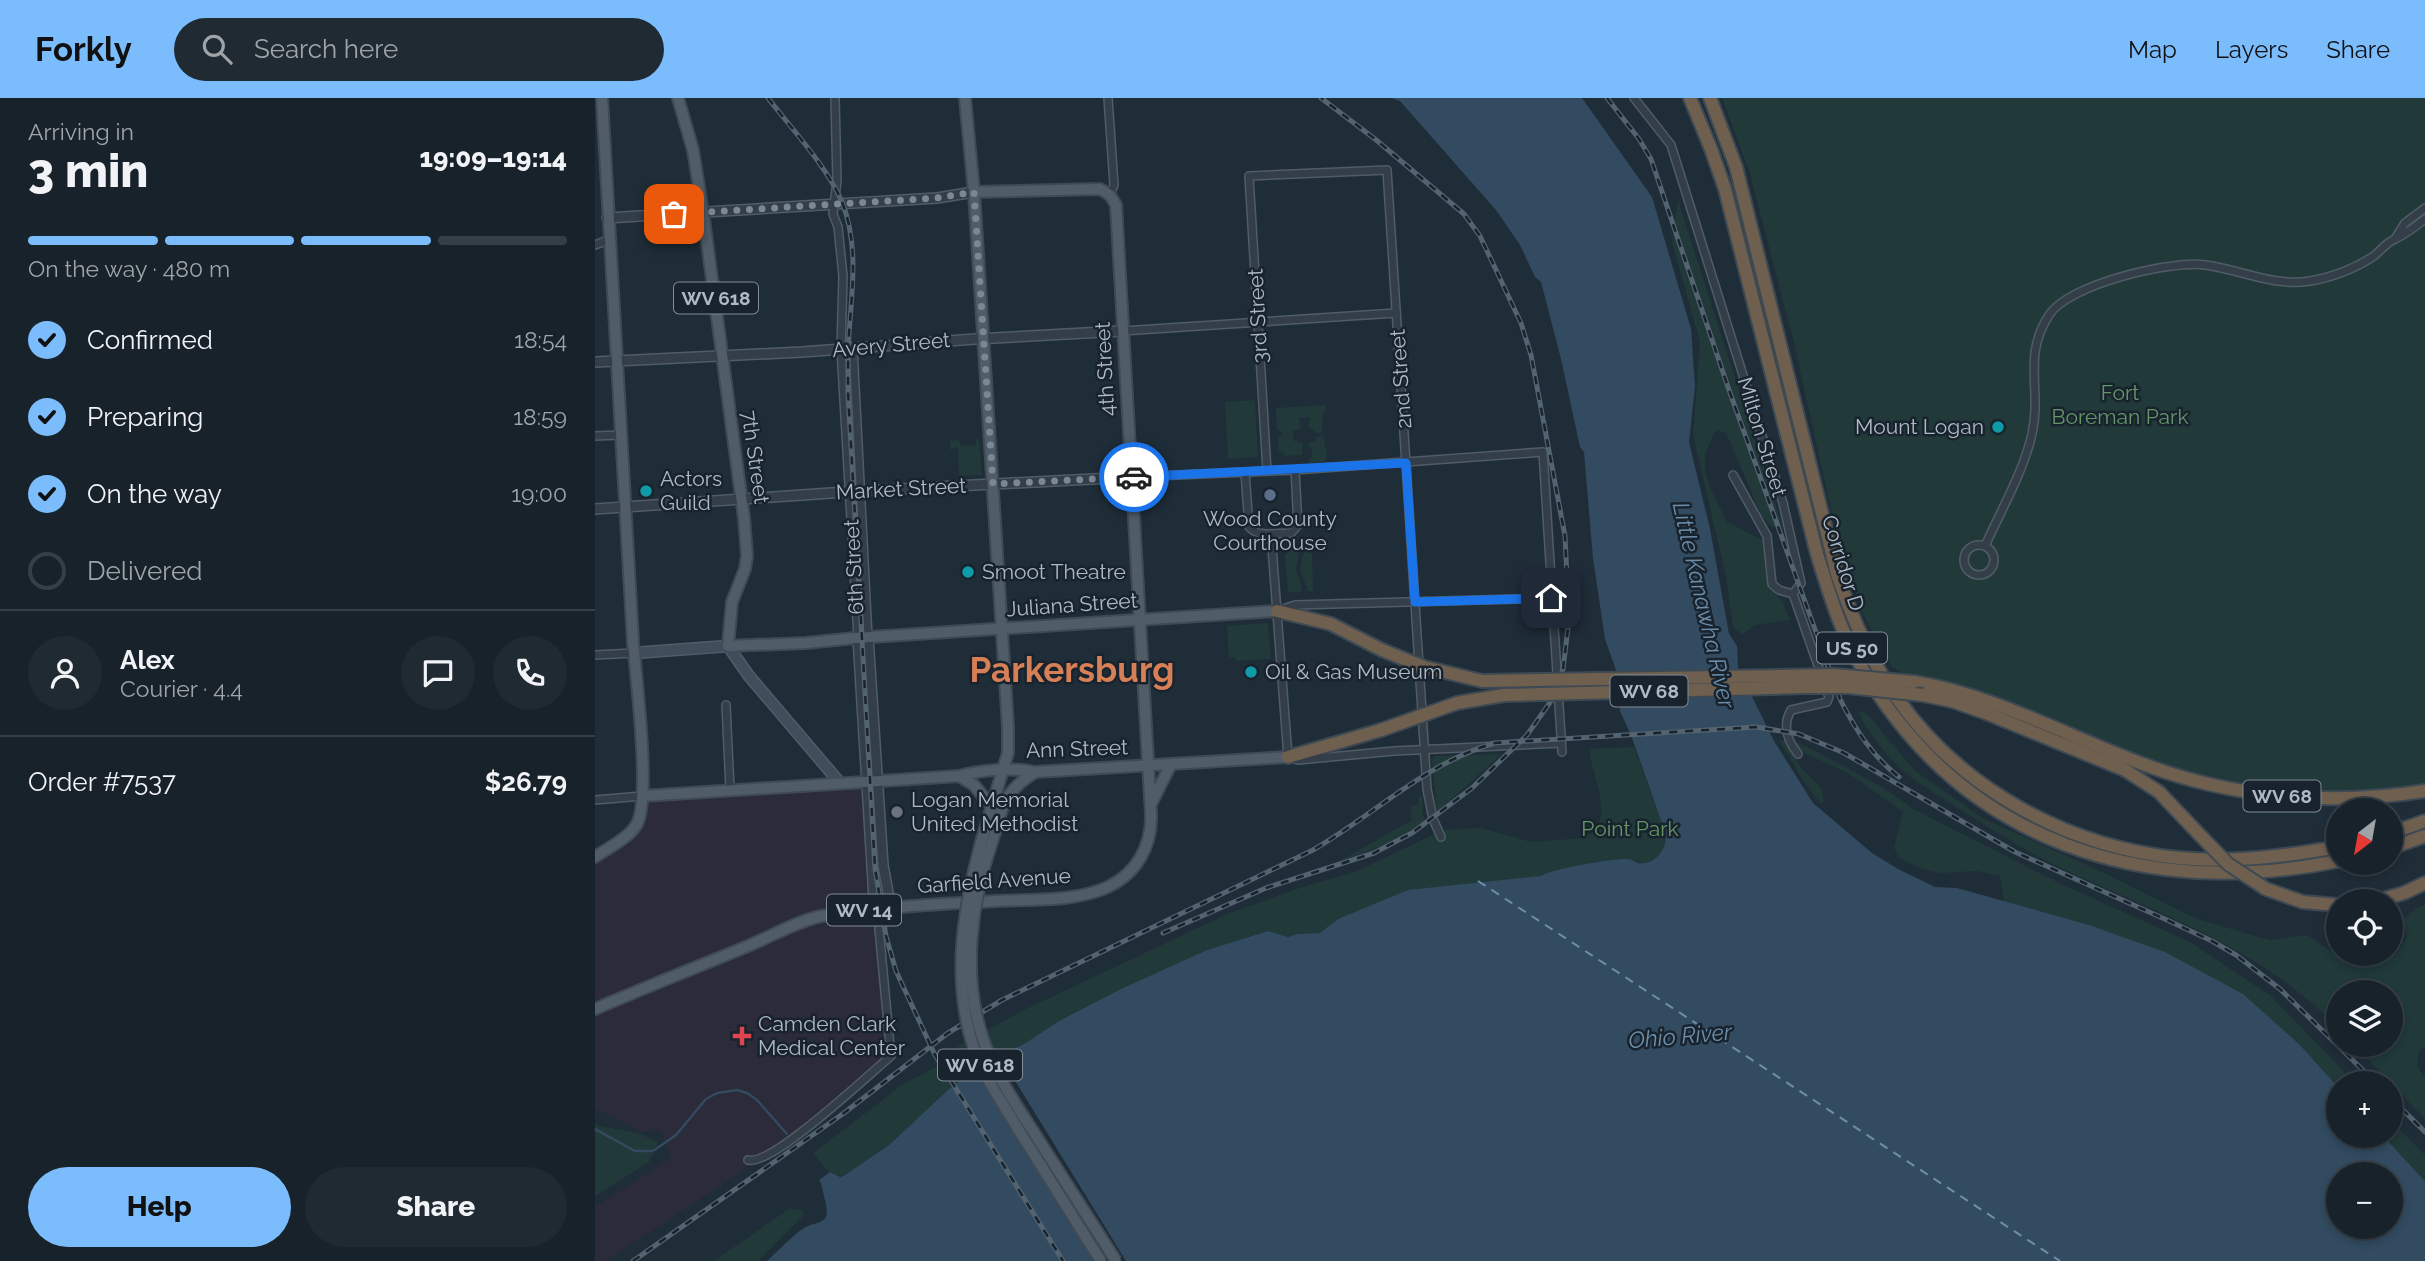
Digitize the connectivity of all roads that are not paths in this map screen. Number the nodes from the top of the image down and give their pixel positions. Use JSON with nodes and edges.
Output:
{"nodes":[{"id":1,"x":601,"y":98,"type":"edge"},
{"id":2,"x":678,"y":98,"type":"edge"},
{"id":3,"x":835,"y":98,"type":"edge"},
{"id":4,"x":965,"y":98,"type":"edge"},
{"id":5,"x":1108,"y":98,"type":"edge"},
{"id":6,"x":1634,"y":98,"type":"edge"},
{"id":7,"x":1690,"y":98,"type":"edge"},
{"id":8,"x":1710,"y":98,"type":"edge"},
{"id":9,"x":1263,"y":175,"type":"joint"},
{"id":10,"x":974,"y":192,"type":"junction"},
{"id":11,"x":1110,"y":195,"type":"junction"},
{"id":12,"x":836,"y":203,"type":"junction"},
{"id":13,"x":2425,"y":208,"type":"edge"},
{"id":14,"x":703,"y":212,"type":"junction"},
{"id":15,"x":607,"y":218,"type":"junction"},
{"id":16,"x":2425,"y":219,"type":"edge"},
{"id":17,"x":2395,"y":239,"type":"junction"},
{"id":18,"x":608,"y":240,"type":"junction"},
{"id":19,"x":595,"y":245,"type":"edge"},
{"id":20,"x":1396,"y":313,"type":"junction"},
{"id":21,"x":1258,"y":322,"type":"junction"},
{"id":22,"x":1122,"y":331,"type":"junction"},
{"id":23,"x":983,"y":339,"type":"junction"},
{"id":24,"x":853,"y":348,"type":"junction"},
{"id":25,"x":841,"y":349,"type":"junction"},
{"id":26,"x":722,"y":356,"type":"junction"},
{"id":27,"x":616,"y":361,"type":"junction"},
{"id":28,"x":595,"y":362,"type":"edge"},
{"id":29,"x":595,"y":436,"type":"edge"},
{"id":30,"x":620,"y":436,"type":"junction"},
{"id":31,"x":1406,"y":463,"type":"junction"},
{"id":32,"x":1295,"y":470,"type":"junction"},
{"id":33,"x":1267,"y":471,"type":"junction"},
{"id":34,"x":1245,"y":472,"type":"junction"},
{"id":35,"x":1733,"y":475,"type":"dead end"},
{"id":36,"x":1131,"y":477,"type":"junction"},
{"id":37,"x":993,"y":484,"type":"junction"},
{"id":38,"x":855,"y":491,"type":"junction"},
{"id":39,"x":741,"y":501,"type":"junction"},
{"id":40,"x":625,"y":507,"type":"junction"},
{"id":41,"x":595,"y":509,"type":"edge"},
{"id":42,"x":1271,"y":534,"type":"junction"},
{"id":43,"x":1985,"y":546,"type":"junction"},
{"id":44,"x":1793,"y":594,"type":"junction"},
{"id":45,"x":1551,"y":598,"type":"junction"},
{"id":46,"x":1415,"y":602,"type":"junction"},
{"id":47,"x":1277,"y":611,"type":"junction"},
{"id":48,"x":1139,"y":619,"type":"junction"},
{"id":49,"x":1002,"y":629,"type":"junction"},
{"id":50,"x":863,"y":638,"type":"junction"},
{"id":51,"x":728,"y":646,"type":"junction"},
{"id":52,"x":634,"y":653,"type":"junction"},
{"id":53,"x":595,"y":655,"type":"edge"},
{"id":54,"x":726,"y":705,"type":"dead end"},
{"id":55,"x":1561,"y":743,"type":"junction"},
{"id":56,"x":1425,"y":749,"type":"junction"},
{"id":57,"x":1562,"y":752,"type":"dead end"},
{"id":58,"x":1008,"y":753,"type":"junction"},
{"id":59,"x":1798,"y":754,"type":"dead end"},
{"id":60,"x":1288,"y":757,"type":"junction"},
{"id":61,"x":1171,"y":764,"type":"junction"},
{"id":62,"x":1147,"y":766,"type":"junction"},
{"id":63,"x":1018,"y":770,"type":"junction"},
{"id":64,"x":1002,"y":771,"type":"junction"},
{"id":65,"x":1035,"y":772,"type":"junction"},
{"id":66,"x":959,"y":776,"type":"junction"},
{"id":67,"x":642,"y":780,"type":"junction"},
{"id":68,"x":871,"y":781,"type":"junction"},
{"id":69,"x":840,"y":783,"type":"junction"},
{"id":70,"x":730,"y":789,"type":"junction"},
{"id":71,"x":2425,"y":791,"type":"edge"},
{"id":72,"x":662,"y":795,"type":"junction"},
{"id":73,"x":642,"y":796,"type":"junction"},
{"id":74,"x":595,"y":800,"type":"edge"},
{"id":75,"x":1151,"y":804,"type":"junction"},
{"id":76,"x":992,"y":807,"type":"junction"},
{"id":77,"x":2425,"y":821,"type":"edge"},
{"id":78,"x":2403,"y":829,"type":"edge"},
{"id":79,"x":2425,"y":836,"type":"edge"},
{"id":80,"x":1441,"y":837,"type":"dead end"},
{"id":81,"x":987,"y":840,"type":"junction"},
{"id":82,"x":2403,"y":844,"type":"edge"},
{"id":83,"x":2326,"y":849,"type":"edge"},
{"id":84,"x":595,"y":857,"type":"edge"},
{"id":85,"x":2326,"y":863,"type":"edge"},
{"id":86,"x":2425,"y":883,"type":"edge"},
{"id":87,"x":2403,"y":894,"type":"edge"},
{"id":88,"x":2326,"y":904,"type":"edge"},
{"id":89,"x":882,"y":907,"type":"junction"},
{"id":90,"x":595,"y":1009,"type":"edge"},
{"id":91,"x":748,"y":1160,"type":"dead end"},
{"id":92,"x":1101,"y":1261,"type":"edge"},
{"id":93,"x":1116,"y":1261,"type":"edge"}],
"edges":[{"from":1,"to":15,"type":"main road"},
{"from":2,"to":14,"type":"main road","name":"7th Street","number":"WV 618"},
{"from":3,"to":12,"type":"street","name":"6th Street"},
{"from":4,"to":10,"type":"main road"},
{"from":5,"to":11,"type":"street","name":"4th Street"},
{"from":6,"to":44,"type":"street","name":"Milton Street"},
{"from":7,"to":85,"type":"highway","name":"Corridor D","number":"US 50"},
{"from":8,"to":83,"type":"highway","name":"Corridor D","number":"US 50"},
{"from":9,"to":20,"type":"street","name":"2nd Street"},
{"from":9,"to":21,"type":"street","name":"3rd Street"},
{"from":10,"to":11,"type":"main road"},
{"from":10,"to":12,"type":"street"},
{"from":10,"to":23,"type":"main road"},
{"from":11,"to":22,"type":"main road","name":"4th Street","number":"WV 14"},
{"from":12,"to":14,"type":"street"},
{"from":12,"to":25,"type":"street","name":"6th Street"},
{"from":13,"to":17,"type":"street"},
{"from":14,"to":15,"type":"street"},
{"from":14,"to":26,"type":"main road","name":"7th Street","number":"WV 618"},
{"from":15,"to":18,"type":"main road"},
{"from":16,"to":17,"type":"street"},
{"from":17,"to":43,"type":"street"},
{"from":18,"to":19,"type":"street"},
{"from":18,"to":27,"type":"main road"},
{"from":20,"to":21,"type":"street","name":"Avery Street"},
{"from":20,"to":31,"type":"street","name":"2nd Street"},
{"from":21,"to":22,"type":"street","name":"Avery Street"},
{"from":21,"to":33,"type":"street","name":"3rd Street"},
{"from":22,"to":23,"type":"street","name":"Avery Street"},
{"from":22,"to":36,"type":"main road","name":"4th Street","number":"WV 14"},
{"from":23,"to":24,"type":"street","name":"Avery Street"},
{"from":23,"to":37,"type":"main road"},
{"from":24,"to":25,"type":"street","name":"Avery Street"},
{"from":24,"to":38,"type":"street","name":"6th Street"},
{"from":25,"to":26,"type":"street","name":"Avery Street"},
{"from":25,"to":38,"type":"street","name":"6th Street"},
{"from":26,"to":27,"type":"street","name":"Avery Street"},
{"from":26,"to":39,"type":"main road","name":"7th Street","number":"WV 618"},
{"from":27,"to":28,"type":"street","name":"Avery Street"},
{"from":27,"to":30,"type":"main road"},
{"from":29,"to":30,"type":"street"},
{"from":30,"to":40,"type":"main road"},
{"from":31,"to":32,"type":"street","name":"Market Street"},
{"from":31,"to":45,"type":"street","name":"Market Street"},
{"from":31,"to":46,"type":"street","name":"2nd Street"},
{"from":32,"to":33,"type":"street","name":"Market Street"},
{"from":32,"to":42,"type":"street"},
{"from":33,"to":34,"type":"street","name":"Market Street"},
{"from":34,"to":36,"type":"street","name":"Market Street"},
{"from":34,"to":42,"type":"street"},
{"from":35,"to":44,"type":"street"},
{"from":36,"to":37,"type":"street","name":"Market Street"},
{"from":36,"to":48,"type":"main road","name":"4th Street","number":"WV 14"},
{"from":37,"to":38,"type":"street","name":"Market Street"},
{"from":37,"to":49,"type":"main road"},
{"from":38,"to":39,"type":"street","name":"Market Street"},
{"from":38,"to":50,"type":"street","name":"6th Street"},
{"from":39,"to":40,"type":"street","name":"Market Street"},
{"from":39,"to":51,"type":"main road","name":"7th Street","number":"WV 618"},
{"from":40,"to":41,"type":"street","name":"Market Street"},
{"from":40,"to":52,"type":"main road"},
{"from":42,"to":47,"type":"street"},
{"from":43,"to":43,"type":"street"},
{"from":44,"to":59,"type":"street","name":"Milton Street"},
{"from":45,"to":46,"type":"street","name":"Juliana Street"},
{"from":45,"to":55,"type":"street"},
{"from":46,"to":47,"type":"street","name":"Juliana Street"},
{"from":46,"to":56,"type":"street","name":"2nd Street"},
{"from":47,"to":48,"type":"main road","name":"Juliana Street","number":"WV 68"},
{"from":47,"to":60,"type":"street"},
{"from":47,"to":71,"type":"highway","number":"WV 68","bridge":true},
{"from":48,"to":49,"type":"main road","name":"Juliana Street","number":"WV 68"},
{"from":48,"to":62,"type":"main road","name":"4th Street","number":"WV 14"},
{"from":49,"to":50,"type":"main road","name":"Juliana Street"},
{"from":49,"to":58,"type":"main road"},
{"from":50,"to":51,"type":"main road","name":"Juliana Street"},
{"from":50,"to":68,"type":"street","name":"6th Street"},
{"from":51,"to":52,"type":"main road","name":"Juliana Street"},
{"from":51,"to":69,"type":"main road"},
{"from":52,"to":53,"type":"street","name":"Juliana Street"},
{"from":52,"to":67,"type":"main road"},
{"from":54,"to":70,"type":"street"},
{"from":55,"to":56,"type":"street","name":"Ann Street"},
{"from":55,"to":57,"type":"street"},
{"from":56,"to":60,"type":"street","name":"Ann Street"},
{"from":56,"to":80,"type":"street","name":"2nd Street"},
{"from":58,"to":63,"type":"main road"},
{"from":58,"to":64,"type":"main road"},
{"from":60,"to":61,"type":"main road","name":"Ann Street","number":"WV 68"},
{"from":60,"to":88,"type":"highway","number":"WV 68","bridge":true},
{"from":61,"to":62,"type":"main road","name":"Ann Street"},
{"from":61,"to":75,"type":"main road"},
{"from":62,"to":65,"type":"main road","name":"Ann Street"},
{"from":62,"to":75,"type":"main road","name":"Garfield Avenue","number":"WV 14"},
{"from":63,"to":64,"type":"main road","name":"Ann Street"},
{"from":63,"to":65,"type":"main road","name":"Ann Street"},
{"from":64,"to":66,"type":"main road","name":"Ann Street"},
{"from":64,"to":76,"type":"main road"},
{"from":65,"to":81,"type":"main road","number":"WV 618"},
{"from":66,"to":68,"type":"main road","name":"Ann Street"},
{"from":66,"to":76,"type":"main road"},
{"from":67,"to":72,"type":"main road"},
{"from":67,"to":73,"type":"main road"},
{"from":68,"to":69,"type":"main road","name":"Ann Street"},
{"from":68,"to":89,"type":"street","name":"6th Street"},
{"from":69,"to":70,"type":"main road","name":"Ann Street"},
{"from":70,"to":72,"type":"main road","name":"Ann Street"},
{"from":72,"to":73,"type":"main road","name":"Ann Street"},
{"from":73,"to":74,"type":"street","name":"Ann Street"},
{"from":73,"to":84,"type":"main road"},
{"from":75,"to":89,"type":"main road","name":"Garfield Avenue","number":"WV 14"},
{"from":76,"to":81,"type":"main road","number":"WV 618"},
{"from":77,"to":78,"type":"highway"},
{"from":79,"to":82,"type":"highway"},
{"from":81,"to":92,"type":"main road","number":"WV 618","bridge":true},
{"from":81,"to":93,"type":"main road","number":"WV 618","bridge":true},
{"from":86,"to":87,"type":"highway"},
{"from":89,"to":90,"type":"main road","name":"Garfield Avenue","number":"WV 14"},
{"from":89,"to":91,"type":"street","name":"6th Street"}]}
